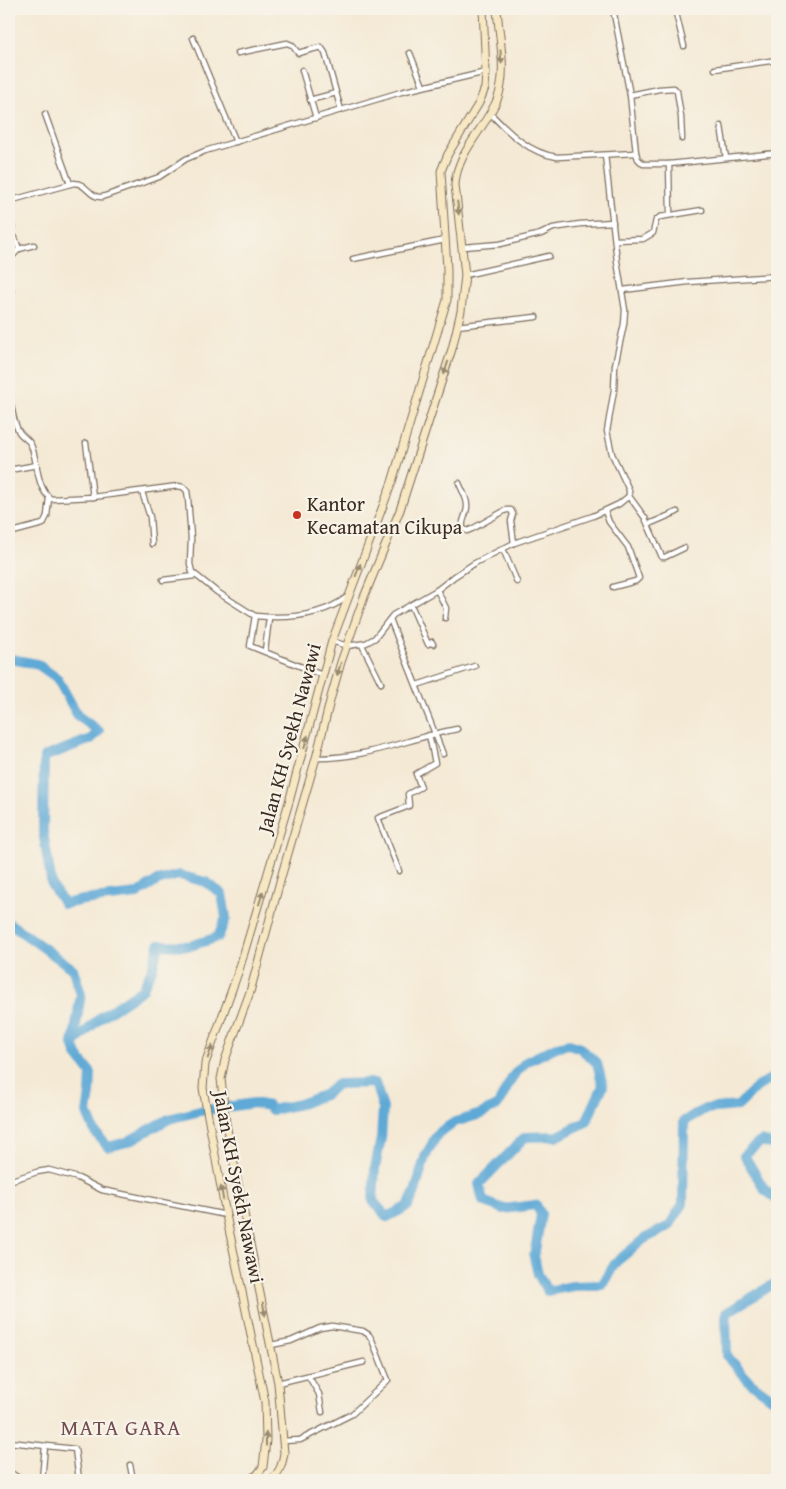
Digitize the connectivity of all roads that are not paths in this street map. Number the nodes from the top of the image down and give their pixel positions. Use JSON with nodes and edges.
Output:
{"nodes":[{"id":1,"x":483,"y":9,"type":"edge"},
{"id":2,"x":497,"y":9,"type":"edge"},
{"id":3,"x":612,"y":9,"type":"edge"},
{"id":4,"x":675,"y":9,"type":"edge"},
{"id":5,"x":193,"y":38,"type":"dead end"},
{"id":6,"x":684,"y":46,"type":"dead end"},
{"id":7,"x":238,"y":53,"type":"dead end"},
{"id":8,"x":410,"y":54,"type":"dead end"},
{"id":9,"x":777,"y":60,"type":"edge"},
{"id":10,"x":715,"y":69,"type":"dead end"},
{"id":11,"x":302,"y":70,"type":"dead end"},
{"id":12,"x":486,"y":72,"type":"junction"},
{"id":13,"x":423,"y":86,"type":"junction"},
{"id":14,"x":336,"y":93,"type":"junction"},
{"id":15,"x":630,"y":95,"type":"junction"},
{"id":16,"x":310,"y":100,"type":"junction"},
{"id":17,"x":341,"y":110,"type":"junction"},
{"id":18,"x":490,"y":113,"type":"junction"},
{"id":19,"x":44,"y":114,"type":"dead end"},
{"id":20,"x":316,"y":118,"type":"junction"},
{"id":21,"x":720,"y":126,"type":"dead end"},
{"id":22,"x":682,"y":138,"type":"dead end"},
{"id":23,"x":236,"y":142,"type":"junction"},
{"id":24,"x":636,"y":153,"type":"junction"},
{"id":25,"x":777,"y":153,"type":"edge"},
{"id":26,"x":605,"y":155,"type":"junction"},
{"id":27,"x":726,"y":158,"type":"junction"},
{"id":28,"x":669,"y":164,"type":"junction"},
{"id":29,"x":70,"y":184,"type":"junction"},
{"id":30,"x":9,"y":200,"type":"edge"},
{"id":31,"x":702,"y":210,"type":"dead end"},
{"id":32,"x":670,"y":215,"type":"junction"},
{"id":33,"x":613,"y":222,"type":"junction"},
{"id":34,"x":12,"y":227,"type":"dead end"},
{"id":35,"x":9,"y":235,"type":"edge"},
{"id":36,"x":445,"y":240,"type":"junction"},
{"id":37,"x":615,"y":240,"type":"junction"},
{"id":38,"x":34,"y":245,"type":"dead end"},
{"id":39,"x":462,"y":247,"type":"junction"},
{"id":40,"x":18,"y":248,"type":"junction"},
{"id":41,"x":549,"y":256,"type":"dead end"},
{"id":42,"x":9,"y":260,"type":"edge"},
{"id":43,"x":353,"y":260,"type":"dead end"},
{"id":44,"x":466,"y":275,"type":"junction"},
{"id":45,"x":777,"y":276,"type":"edge"},
{"id":46,"x":623,"y":290,"type":"junction"},
{"id":47,"x":536,"y":317,"type":"dead end"},
{"id":48,"x":457,"y":326,"type":"junction"},
{"id":49,"x":9,"y":396,"type":"edge"},
{"id":50,"x":86,"y":443,"type":"dead end"},
{"id":51,"x":37,"y":464,"type":"junction"},
{"id":52,"x":9,"y":470,"type":"edge"},
{"id":53,"x":459,"y":483,"type":"dead end"},
{"id":54,"x":142,"y":492,"type":"junction"},
{"id":55,"x":630,"y":496,"type":"junction"},
{"id":56,"x":93,"y":497,"type":"junction"},
{"id":57,"x":49,"y":498,"type":"junction"},
{"id":58,"x":605,"y":511,"type":"junction"},
{"id":59,"x":678,"y":512,"type":"dead end"},
{"id":60,"x":649,"y":524,"type":"junction"},
{"id":61,"x":9,"y":533,"type":"edge"},
{"id":62,"x":514,"y":543,"type":"junction"},
{"id":63,"x":152,"y":544,"type":"dead end"},
{"id":64,"x":684,"y":548,"type":"dead end"},
{"id":65,"x":503,"y":550,"type":"junction"},
{"id":66,"x":195,"y":576,"type":"junction"},
{"id":67,"x":163,"y":580,"type":"dead end"},
{"id":68,"x":517,"y":582,"type":"dead end"},
{"id":69,"x":613,"y":587,"type":"dead end"},
{"id":70,"x":437,"y":590,"type":"junction"},
{"id":71,"x":348,"y":596,"type":"junction"},
{"id":72,"x":411,"y":605,"type":"junction"},
{"id":73,"x":255,"y":616,"type":"junction"},
{"id":74,"x":269,"y":618,"type":"junction"},
{"id":75,"x":390,"y":618,"type":"junction"},
{"id":76,"x":445,"y":618,"type":"dead end"},
{"id":77,"x":332,"y":641,"type":"junction"},
{"id":78,"x":433,"y":644,"type":"dead end"},
{"id":79,"x":362,"y":645,"type":"junction"},
{"id":80,"x":347,"y":646,"type":"junction"},
{"id":81,"x":265,"y":651,"type":"junction"},
{"id":82,"x":475,"y":666,"type":"dead end"},
{"id":83,"x":322,"y":675,"type":"junction"},
{"id":84,"x":381,"y":683,"type":"dead end"},
{"id":85,"x":417,"y":686,"type":"junction"},
{"id":86,"x":457,"y":729,"type":"dead end"},
{"id":87,"x":432,"y":734,"type":"junction"},
{"id":88,"x":443,"y":754,"type":"dead end"},
{"id":89,"x":316,"y":758,"type":"junction"},
{"id":90,"x":399,"y":871,"type":"dead end"},
{"id":91,"x":9,"y":1181,"type":"edge"},
{"id":92,"x":226,"y":1215,"type":"junction"},
{"id":93,"x":271,"y":1345,"type":"junction"},
{"id":94,"x":364,"y":1362,"type":"dead end"},
{"id":95,"x":309,"y":1376,"type":"junction"},
{"id":96,"x":278,"y":1383,"type":"junction"},
{"id":97,"x":322,"y":1412,"type":"dead end"},
{"id":98,"x":283,"y":1441,"type":"junction"},
{"id":99,"x":9,"y":1442,"type":"edge"},
{"id":100,"x":45,"y":1446,"type":"junction"},
{"id":101,"x":130,"y":1465,"type":"dead end"},
{"id":102,"x":9,"y":1472,"type":"edge"},
{"id":103,"x":22,"y":1480,"type":"edge"},
{"id":104,"x":42,"y":1480,"type":"edge"},
{"id":105,"x":79,"y":1480,"type":"edge"},
{"id":106,"x":133,"y":1480,"type":"edge"},
{"id":107,"x":248,"y":1480,"type":"edge"},
{"id":108,"x":272,"y":1480,"type":"edge"}],
"edges":[{"from":1,"to":12,"type":"main road","name":"Jalan KH Syekh Nawawi"},
{"from":2,"to":18,"type":"main road","name":"Jalan KH Syekh Nawawi","one_way":true},
{"from":3,"to":15,"type":"street"},
{"from":4,"to":6,"type":"street"},
{"from":5,"to":23,"type":"street"},
{"from":7,"to":14,"type":"street"},
{"from":8,"to":13,"type":"street"},
{"from":9,"to":10,"type":"street"},
{"from":11,"to":16,"type":"street"},
{"from":12,"to":13,"type":"street"},
{"from":12,"to":36,"type":"main road","name":"Jalan KH Syekh Nawawi"},
{"from":13,"to":17,"type":"street"},
{"from":14,"to":16,"type":"street"},
{"from":14,"to":17,"type":"street"},
{"from":15,"to":22,"type":"street"},
{"from":15,"to":24,"type":"street"},
{"from":16,"to":20,"type":"street"},
{"from":17,"to":20,"type":"street"},
{"from":18,"to":26,"type":"street"},
{"from":18,"to":39,"type":"main road","name":"Jalan KH Syekh Nawawi","one_way":true},
{"from":19,"to":29,"type":"street"},
{"from":20,"to":23,"type":"street"},
{"from":21,"to":27,"type":"street"},
{"from":23,"to":29,"type":"street"},
{"from":24,"to":26,"type":"street"},
{"from":24,"to":28,"type":"street"},
{"from":25,"to":27,"type":"street"},
{"from":26,"to":33,"type":"street"},
{"from":27,"to":28,"type":"street"},
{"from":28,"to":32,"type":"street"},
{"from":29,"to":30,"type":"street"},
{"from":31,"to":32,"type":"street"},
{"from":32,"to":37,"type":"street"},
{"from":33,"to":37,"type":"street"},
{"from":33,"to":39,"type":"street"},
{"from":34,"to":35,"type":"street"},
{"from":35,"to":40,"type":"street"},
{"from":36,"to":43,"type":"street"},
{"from":71,"to":36,"type":"main road","name":"Jalan KH Syekh Nawawi","one_way":true},
{"from":37,"to":46,"type":"street"},
{"from":38,"to":40,"type":"street"},
{"from":39,"to":44,"type":"main road","name":"Jalan KH Syekh Nawawi"},
{"from":40,"to":42,"type":"street"},
{"from":41,"to":44,"type":"street"},
{"from":44,"to":48,"type":"main road","name":"Jalan KH Syekh Nawawi"},
{"from":45,"to":46,"type":"street"},
{"from":46,"to":55,"type":"street"},
{"from":47,"to":48,"type":"street"},
{"from":48,"to":80,"type":"main road","name":"Jalan KH Syekh Nawawi","one_way":true},
{"from":49,"to":51,"type":"street"},
{"from":50,"to":56,"type":"street"},
{"from":51,"to":52,"type":"street"},
{"from":51,"to":57,"type":"street"},
{"from":53,"to":62,"type":"street"},
{"from":54,"to":56,"type":"street"},
{"from":54,"to":63,"type":"street"},
{"from":54,"to":66,"type":"street"},
{"from":55,"to":58,"type":"street"},
{"from":55,"to":60,"type":"street"},
{"from":56,"to":57,"type":"street"},
{"from":57,"to":61,"type":"street"},
{"from":58,"to":62,"type":"street"},
{"from":58,"to":69,"type":"street"},
{"from":59,"to":60,"type":"street"},
{"from":60,"to":64,"type":"street"},
{"from":62,"to":65,"type":"street"},
{"from":65,"to":68,"type":"street"},
{"from":65,"to":70,"type":"street"},
{"from":66,"to":67,"type":"street"},
{"from":66,"to":73,"type":"street"},
{"from":70,"to":72,"type":"street"},
{"from":70,"to":76,"type":"street"},
{"from":71,"to":74,"type":"street"},
{"from":71,"to":77,"type":"main road","name":"Jalan KH Syekh Nawawi"},
{"from":72,"to":75,"type":"street"},
{"from":72,"to":78,"type":"street"},
{"from":73,"to":74,"type":"street"},
{"from":73,"to":81,"type":"street"},
{"from":74,"to":81,"type":"street"},
{"from":75,"to":79,"type":"street"},
{"from":75,"to":85,"type":"street"},
{"from":77,"to":80,"type":"street"},
{"from":77,"to":83,"type":"main road","name":"Jalan KH Syekh Nawawi"},
{"from":79,"to":80,"type":"street"},
{"from":79,"to":84,"type":"street"},
{"from":80,"to":89,"type":"main road","name":"Jalan KH Syekh Nawawi","one_way":true},
{"from":81,"to":83,"type":"street"},
{"from":82,"to":85,"type":"street"},
{"from":92,"to":83,"type":"main road","name":"Jalan KH Syekh Nawawi","one_way":true},
{"from":85,"to":87,"type":"street"},
{"from":86,"to":87,"type":"street"},
{"from":87,"to":88,"type":"street"},
{"from":87,"to":89,"type":"street"},
{"from":87,"to":90,"type":"street"},
{"from":89,"to":93,"type":"main road","name":"Jalan KH Syekh Nawawi","one_way":true},
{"from":91,"to":92,"type":"street"},
{"from":107,"to":92,"type":"main road","name":"Jalan KH Syekh Nawawi","one_way":true},
{"from":93,"to":96,"type":"main road","name":"Jalan KH Syekh Nawawi"},
{"from":93,"to":98,"type":"street"},
{"from":94,"to":95,"type":"street"},
{"from":95,"to":96,"type":"street"},
{"from":95,"to":97,"type":"street"},
{"from":96,"to":98,"type":"main road","name":"Jalan KH Syekh Nawawi"},
{"from":98,"to":108,"type":"main road","name":"Jalan KH Syekh Nawawi"},
{"from":99,"to":100,"type":"street"},
{"from":100,"to":104,"type":"street"},
{"from":100,"to":105,"type":"street"},
{"from":101,"to":106,"type":"street"},
{"from":102,"to":103,"type":"street"}]}
